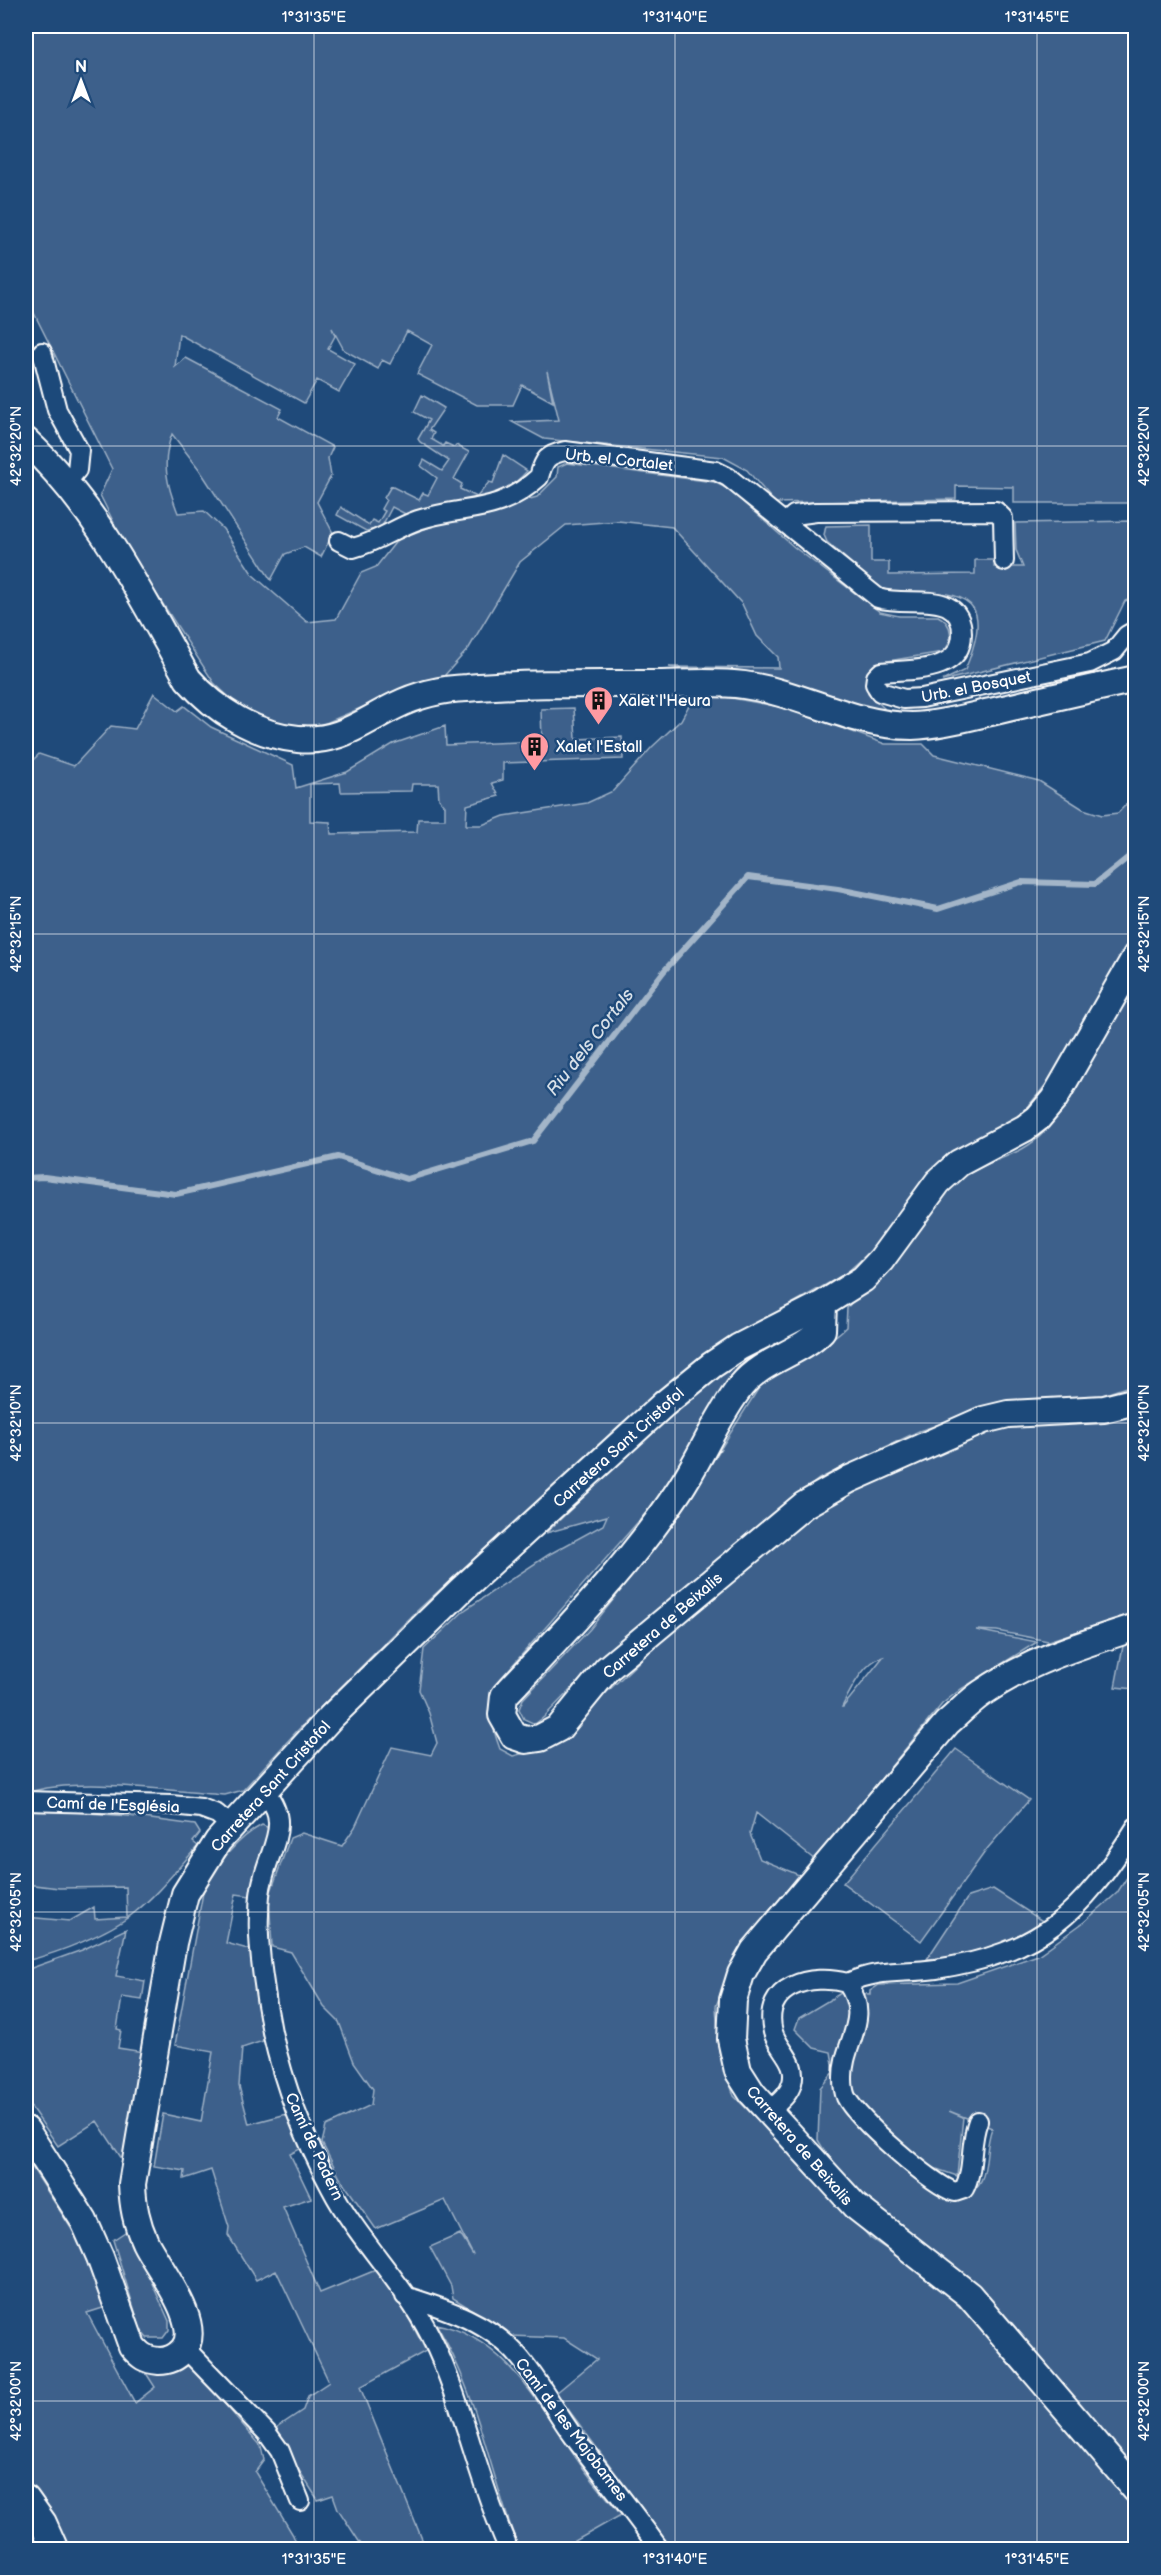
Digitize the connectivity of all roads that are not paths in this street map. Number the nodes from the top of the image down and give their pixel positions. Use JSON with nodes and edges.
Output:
{"nodes":[{"id":1,"x":42,"y":352,"type":"dead end"},
{"id":2,"x":26,"y":441,"type":"edge"},
{"id":3,"x":716,"y":471,"type":"joint"},
{"id":4,"x":66,"y":483,"type":"junction"},
{"id":5,"x":784,"y":523,"type":"junction"},
{"id":6,"x":339,"y":541,"type":"dead end"},
{"id":7,"x":1004,"y":561,"type":"dead end"},
{"id":8,"x":1136,"y":630,"type":"edge"},
{"id":9,"x":1136,"y":679,"type":"edge"},
{"id":10,"x":1136,"y":956,"type":"edge"},
{"id":11,"x":823,"y":1304,"type":"junction"},
{"id":12,"x":1136,"y":1401,"type":"edge"},
{"id":13,"x":1136,"y":1627,"type":"edge"},
{"id":14,"x":264,"y":1791,"type":"junction"},
{"id":15,"x":26,"y":1801,"type":"edge"},
{"id":16,"x":231,"y":1826,"type":"junction"},
{"id":17,"x":1136,"y":1827,"type":"edge"},
{"id":18,"x":847,"y":1983,"type":"junction"},
{"id":19,"x":769,"y":2111,"type":"junction"},
{"id":20,"x":978,"y":2121,"type":"dead end"},
{"id":21,"x":26,"y":2130,"type":"edge"},
{"id":22,"x":405,"y":2296,"type":"junction"},
{"id":23,"x":185,"y":2348,"type":"junction"},
{"id":24,"x":1136,"y":2490,"type":"edge"},
{"id":25,"x":26,"y":2499,"type":"edge"},
{"id":26,"x":300,"y":2501,"type":"dead end"},
{"id":27,"x":506,"y":2543,"type":"dead end"},
{"id":28,"x":56,"y":2550,"type":"edge"},
{"id":29,"x":660,"y":2550,"type":"edge"}],
"edges":[{"from":1,"to":4,"type":"street"},
{"from":2,"to":4,"type":"main road"},
{"from":3,"to":5,"type":"street","name":"Urb. el Bosquet"},
{"from":3,"to":6,"type":"street","name":"Urb. el Cortalet"},
{"from":4,"to":9,"type":"main road"},
{"from":5,"to":7,"type":"street"},
{"from":5,"to":8,"type":"street","name":"Urb. el Bosquet"},
{"from":10,"to":11,"type":"main road","name":"Carretera Sant Cristofol"},
{"from":11,"to":12,"type":"main road","name":"Carretera de Beixalis"},
{"from":11,"to":14,"type":"main road","name":"Carretera Sant Cristofol"},
{"from":13,"to":19,"type":"main road","name":"Carretera de Beixalis"},
{"from":14,"to":16,"type":"main road","name":"Carretera Sant Cristofol"},
{"from":14,"to":22,"type":"street","name":"Camí de Padern"},
{"from":15,"to":16,"type":"street","name":"Camí de l'Església"},
{"from":16,"to":23,"type":"main road","name":"Carretera Sant Cristofol"},
{"from":17,"to":18,"type":"street"},
{"from":18,"to":19,"type":"street"},
{"from":18,"to":20,"type":"street"},
{"from":19,"to":24,"type":"main road","name":"Carretera de Beixalis"},
{"from":21,"to":23,"type":"main road"},
{"from":22,"to":27,"type":"street","name":"Camí de Padern"},
{"from":22,"to":29,"type":"street","name":"Camí de les Majobames"},
{"from":23,"to":26,"type":"street"},
{"from":25,"to":28,"type":"main road"}]}
